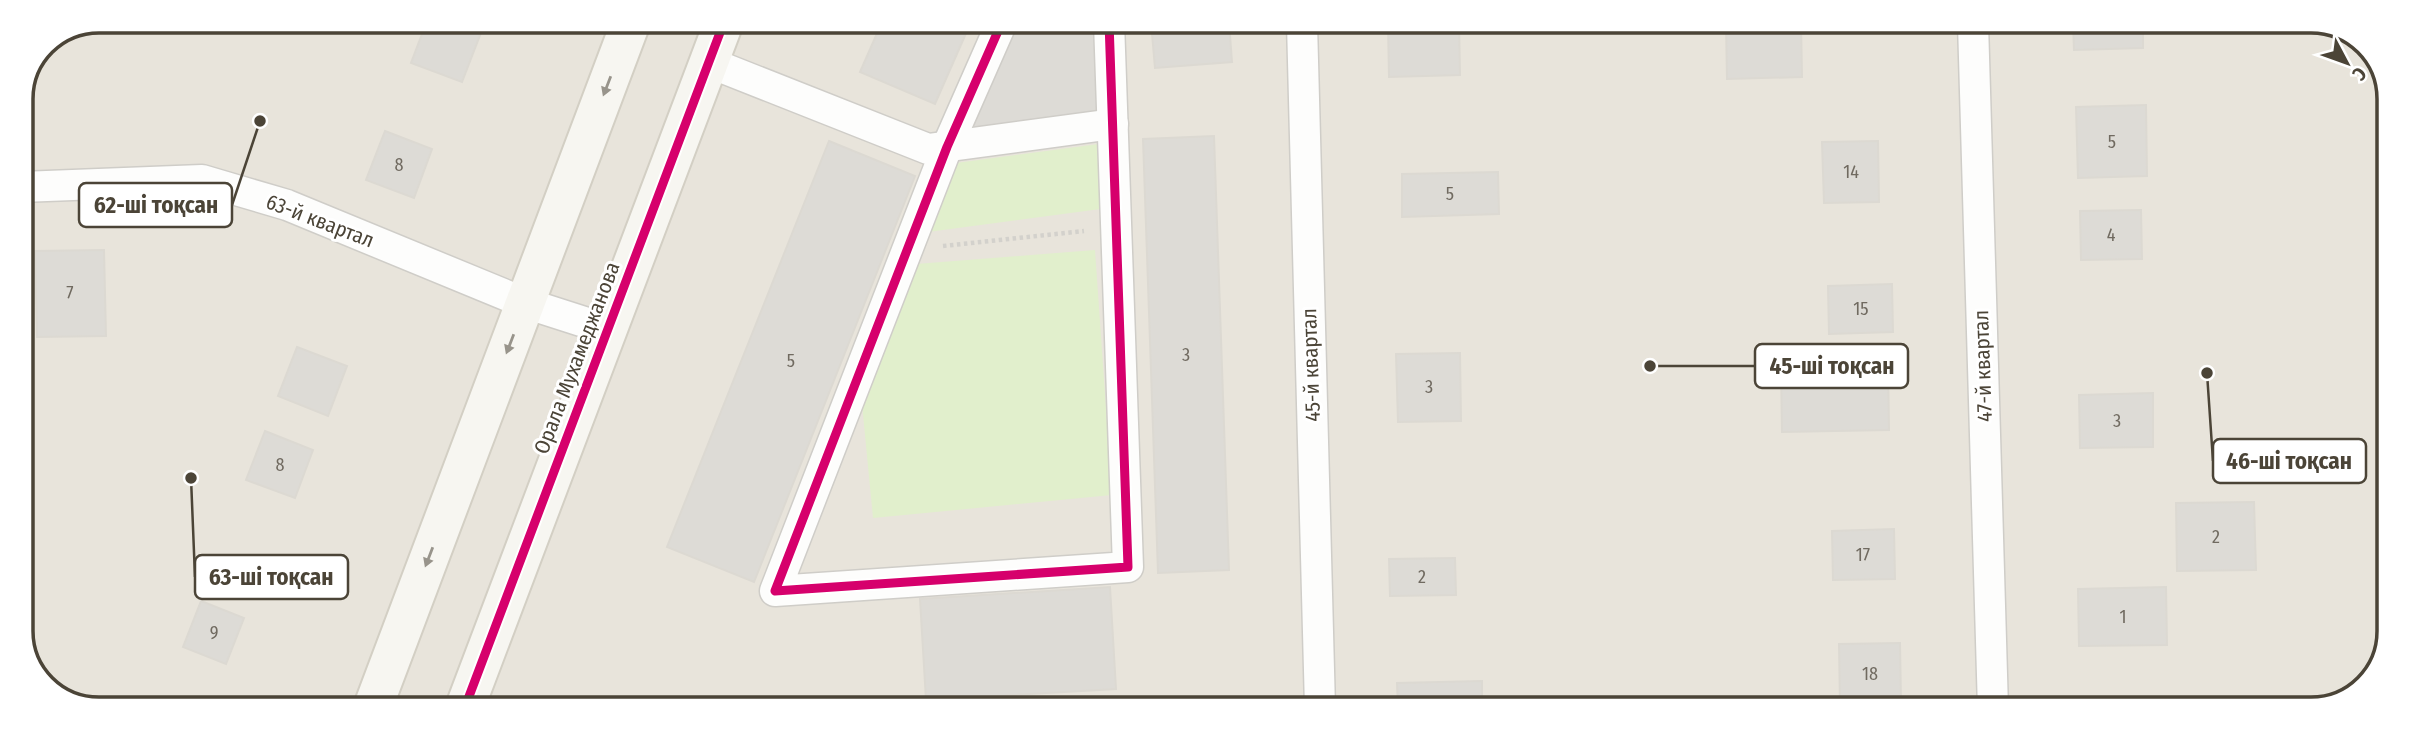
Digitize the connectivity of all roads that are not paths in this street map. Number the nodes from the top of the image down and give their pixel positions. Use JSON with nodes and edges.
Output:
{"nodes":[{"id":1,"x":627,"y":33,"type":"edge"},
{"id":2,"x":720,"y":33,"type":"edge"},
{"id":3,"x":997,"y":33,"type":"edge"},
{"id":4,"x":1109,"y":33,"type":"edge"},
{"id":5,"x":1302,"y":33,"type":"edge"},
{"id":6,"x":1973,"y":33,"type":"edge"},
{"id":7,"x":708,"y":62,"type":"junction"},
{"id":8,"x":1113,"y":124,"type":"junction"},
{"id":9,"x":947,"y":147,"type":"junction"},
{"id":10,"x":33,"y":187,"type":"edge"},
{"id":11,"x":525,"y":303,"type":"junction"},
{"id":12,"x":606,"y":329,"type":"junction"},
{"id":13,"x":377,"y":697,"type":"edge"},
{"id":14,"x":469,"y":697,"type":"edge"},
{"id":15,"x":1320,"y":697,"type":"edge"},
{"id":16,"x":1993,"y":697,"type":"edge"}],
"edges":[{"from":1,"to":11,"type":"street","one_way":true},
{"from":2,"to":7,"type":"street","name":"Орала Мухамеджанова"},
{"from":3,"to":9,"type":"street"},
{"from":4,"to":8,"type":"street"},
{"from":5,"to":15,"type":"street","name":"45-й квартал"},
{"from":6,"to":16,"type":"street","name":"47-й квартал"},
{"from":7,"to":9,"type":"street"},
{"from":7,"to":12,"type":"street","name":"Орала Мухамеджанова"},
{"from":8,"to":9,"type":"street"},
{"from":8,"to":9,"type":"street"},
{"from":10,"to":11,"type":"street","name":"63-й квартал"},
{"from":11,"to":12,"type":"street","name":"63-й квартал"},
{"from":11,"to":13,"type":"street","one_way":true},
{"from":12,"to":14,"type":"street","name":"Орала Мухамеджанова"}]}
